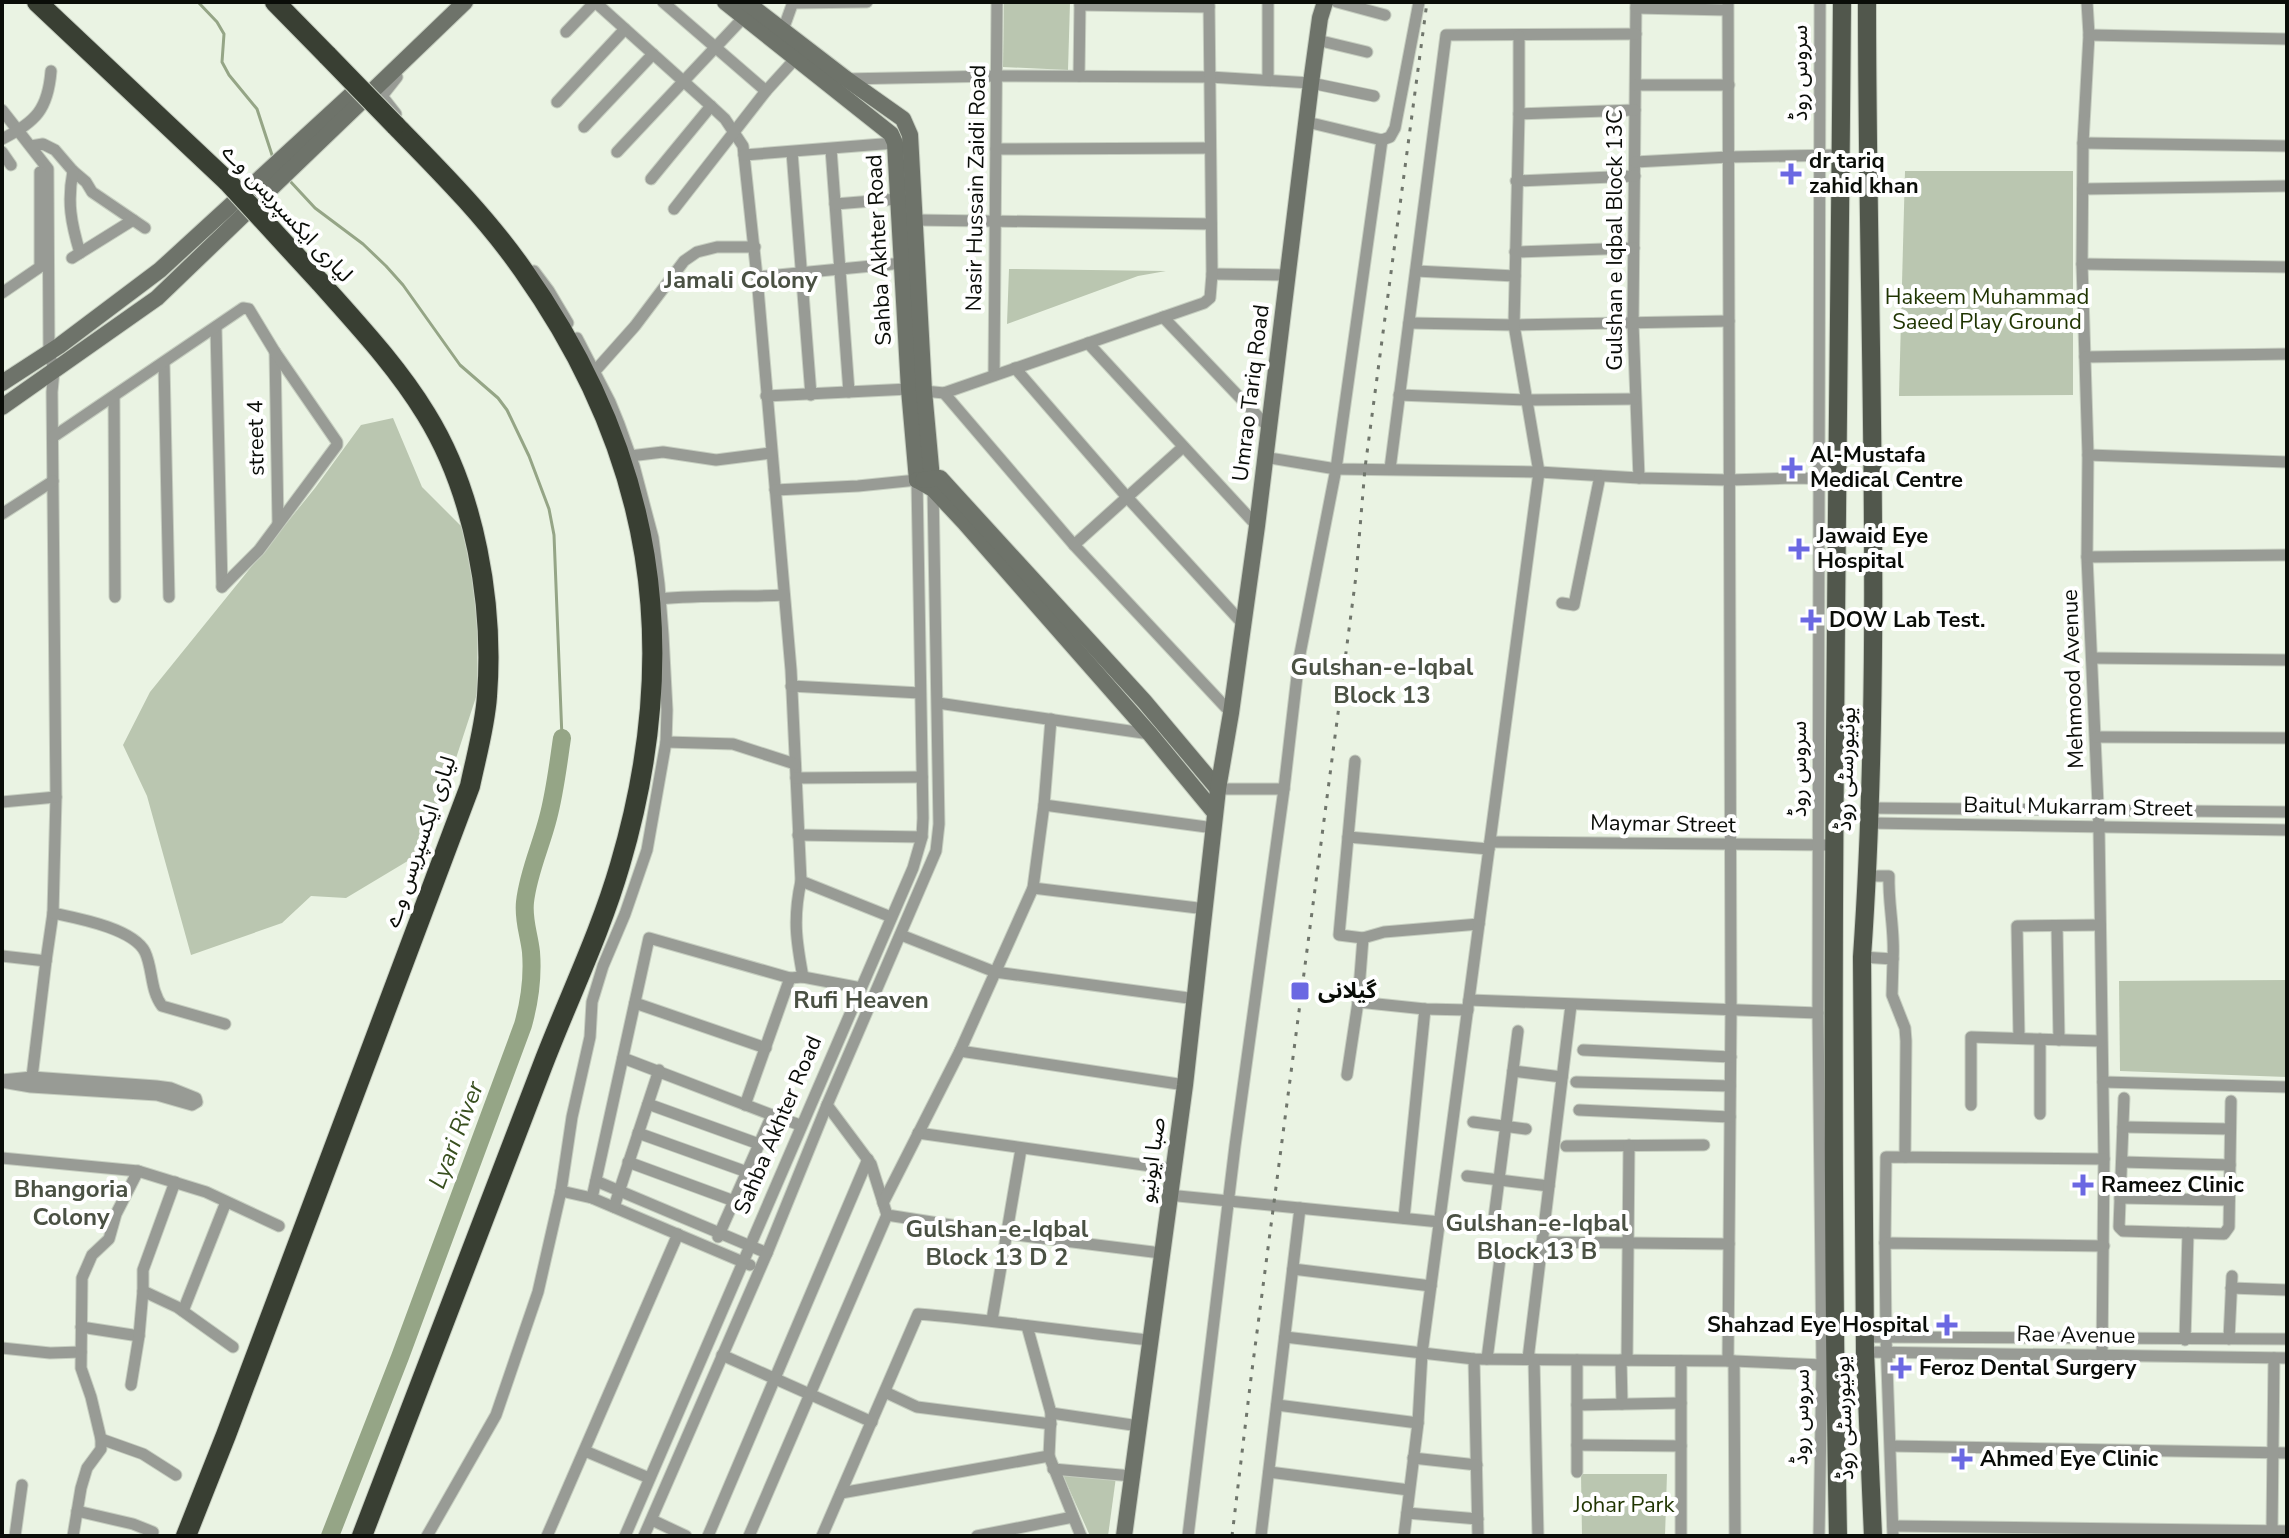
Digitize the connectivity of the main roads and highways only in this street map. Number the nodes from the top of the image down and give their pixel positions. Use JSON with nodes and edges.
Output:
{"nodes":[{"id":1,"x":37,"y":2,"type":"edge"},
{"id":2,"x":275,"y":2,"type":"edge"},
{"id":3,"x":453,"y":2,"type":"edge"},
{"id":4,"x":465,"y":2,"type":"edge"},
{"id":5,"x":725,"y":2,"type":"edge"},
{"id":6,"x":1842,"y":2,"type":"edge"},
{"id":7,"x":1867,"y":2,"type":"edge"},
{"id":8,"x":1322,"y":7,"type":"edge"},
{"id":9,"x":745,"y":9,"type":"edge"},
{"id":10,"x":778,"y":35,"type":"junction"},
{"id":11,"x":841,"y":84,"type":"junction"},
{"id":12,"x":370,"y":85,"type":"junction"},
{"id":13,"x":261,"y":188,"type":"junction"},
{"id":14,"x":2,"y":383,"type":"edge"},
{"id":15,"x":916,"y":390,"type":"junction"},
{"id":16,"x":2,"y":407,"type":"edge"},
{"id":17,"x":969,"y":518,"type":"junction"},
{"id":18,"x":1218,"y":789,"type":"junction"},
{"id":19,"x":1215,"y":821,"type":"junction"},
{"id":20,"x":1869,"y":822,"type":"junction"},
{"id":21,"x":1830,"y":847,"type":"junction"},
{"id":22,"x":1867,"y":869,"type":"junction"},
{"id":23,"x":186,"y":1536,"type":"edge"},
{"id":24,"x":362,"y":1536,"type":"edge"},
{"id":25,"x":1124,"y":1536,"type":"edge"},
{"id":26,"x":1838,"y":1536,"type":"edge"},
{"id":27,"x":1873,"y":1536,"type":"edge"}],
"edges":[{"from":1,"to":23,"type":"highway","name":"لیاری ایکسپریس وے","bridge":true},
{"from":2,"to":24,"type":"highway","bridge":true},
{"from":3,"to":12,"type":"main road"},
{"from":4,"to":12,"type":"main road"},
{"from":5,"to":9,"type":"main road","name":"Sahba Akhter Road"},
{"from":6,"to":21,"type":"main road","name":"یونیورسٹی روڈ"},
{"from":7,"to":20,"type":"main road","name":"یونیورسٹی روڈ"},
{"from":8,"to":18,"type":"main road","name":"Umrao Tariq Road"},
{"from":9,"to":10,"type":"main road","name":"Sahba Akhter Road"},
{"from":10,"to":11,"type":"main road","name":"Sahba Akhter Road"},
{"from":10,"to":11,"type":"main road","name":"Sahba Akhter Road"},
{"from":11,"to":15,"type":"main road","name":"Sahba Akhter Road"},
{"from":11,"to":15,"type":"main road","name":"Sahba Akhter Road"},
{"from":12,"to":13,"type":"main road"},
{"from":13,"to":14,"type":"main road"},
{"from":13,"to":16,"type":"main road"},
{"from":15,"to":17,"type":"main road","name":"Sahba Akhter Road"},
{"from":17,"to":18,"type":"main road"},
{"from":17,"to":19,"type":"main road"},
{"from":18,"to":19,"type":"main road","name":"صبا ایونیو"},
{"from":19,"to":25,"type":"main road","name":"صبا ایونیو"},
{"from":20,"to":21,"type":"main road"},
{"from":20,"to":22,"type":"main road","name":"یونیورسٹی روڈ"},
{"from":21,"to":22,"type":"main road"},
{"from":21,"to":26,"type":"main road","name":"یونیورسٹی روڈ"},
{"from":22,"to":27,"type":"main road","name":"یونیورسٹی روڈ"}]}
